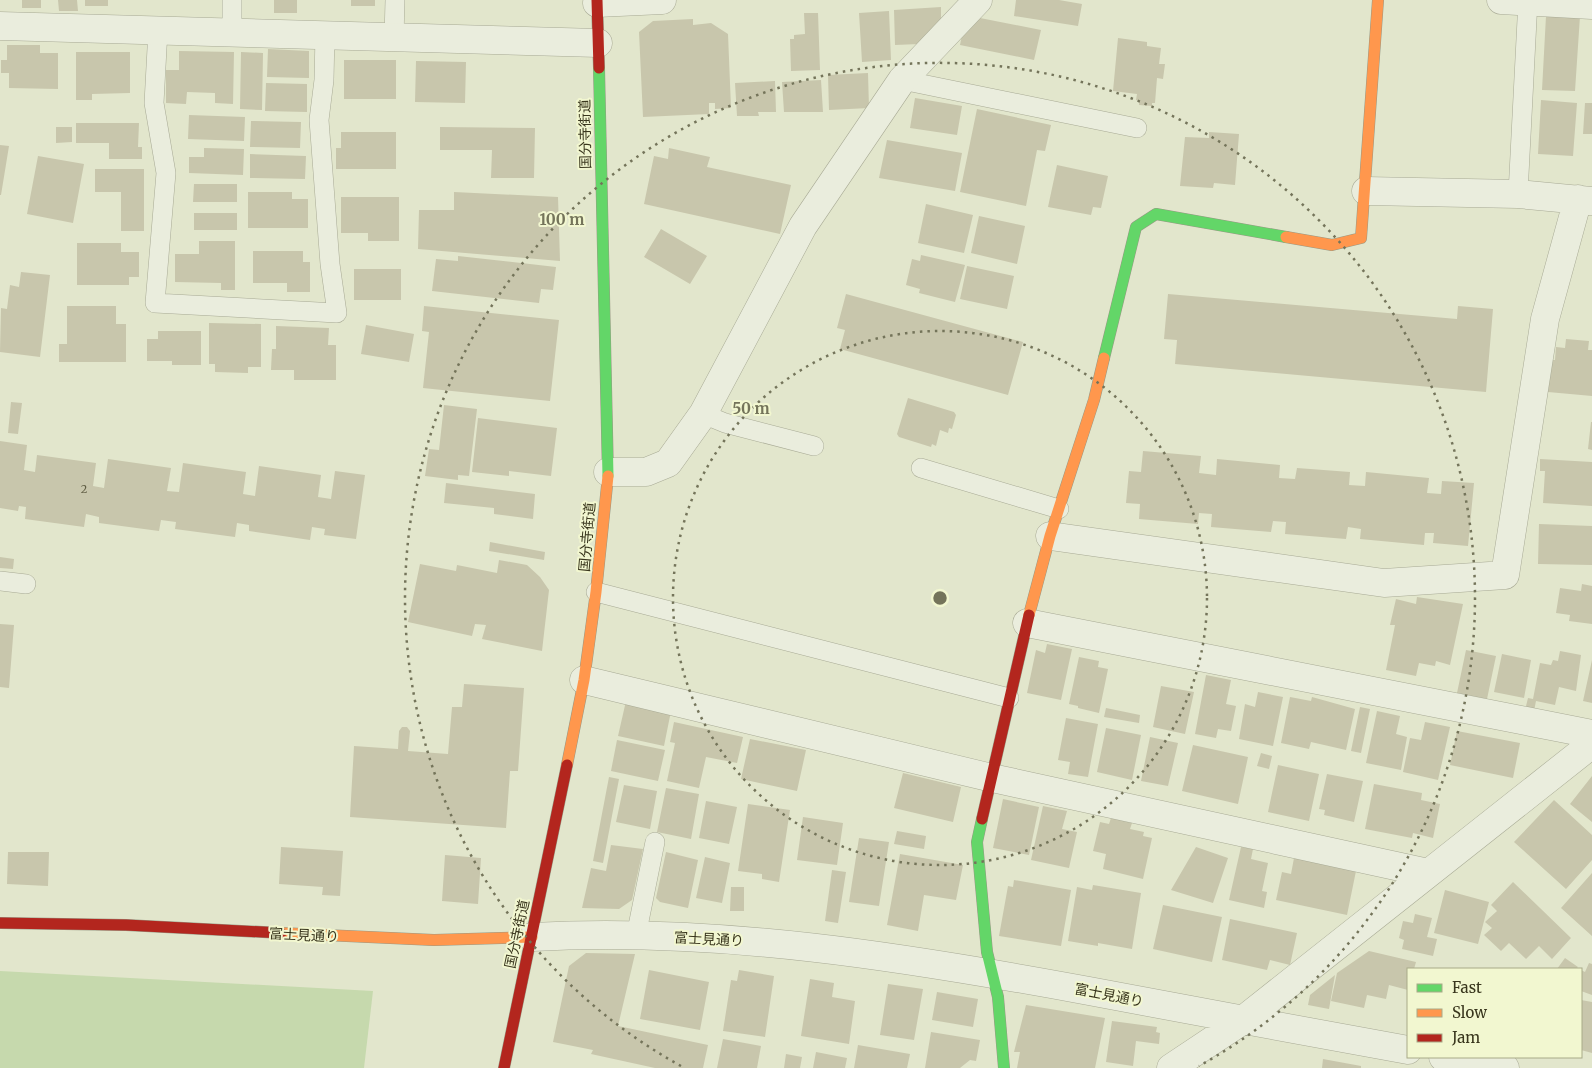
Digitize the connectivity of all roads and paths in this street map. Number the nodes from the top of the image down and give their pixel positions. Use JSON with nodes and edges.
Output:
{"nodes":[{"id":1,"x":232,"y":0,"type":"edge"},
{"id":2,"x":394,"y":0,"type":"edge"},
{"id":3,"x":662,"y":0,"type":"edge"},
{"id":4,"x":978,"y":0,"type":"edge"},
{"id":5,"x":1378,"y":0,"type":"edge"},
{"id":6,"x":1501,"y":0,"type":"edge"},
{"id":7,"x":1528,"y":1,"type":"edge"},
{"id":8,"x":597,"y":2,"type":"edge"},
{"id":9,"x":1592,"y":5,"type":"edge"},
{"id":10,"x":0,"y":26,"type":"edge"},
{"id":11,"x":158,"y":30,"type":"junction"},
{"id":12,"x":232,"y":32,"type":"junction"},
{"id":13,"x":326,"y":34,"type":"junction"},
{"id":14,"x":394,"y":38,"type":"junction"},
{"id":15,"x":598,"y":43,"type":"junction"},
{"id":16,"x":902,"y":80,"type":"junction"},
{"id":17,"x":1137,"y":128,"type":"dead end"},
{"id":18,"x":1366,"y":191,"type":"junction"},
{"id":19,"x":1518,"y":194,"type":"junction"},
{"id":20,"x":1585,"y":200,"type":"edge"},
{"id":21,"x":703,"y":414,"type":"junction"},
{"id":22,"x":814,"y":446,"type":"dead end"},
{"id":23,"x":921,"y":468,"type":"dead end"},
{"id":24,"x":608,"y":472,"type":"junction"},
{"id":25,"x":1059,"y":509,"type":"junction"},
{"id":26,"x":1050,"y":536,"type":"junction"},
{"id":27,"x":0,"y":581,"type":"edge"},
{"id":28,"x":26,"y":584,"type":"dead end"},
{"id":29,"x":596,"y":592,"type":"junction"},
{"id":30,"x":1027,"y":623,"type":"junction"},
{"id":31,"x":584,"y":680,"type":"junction"},
{"id":32,"x":1009,"y":698,"type":"junction"},
{"id":33,"x":1592,"y":734,"type":"edge"},
{"id":34,"x":1592,"y":744,"type":"edge"},
{"id":35,"x":992,"y":778,"type":"junction"},
{"id":36,"x":655,"y":842,"type":"dead end"},
{"id":37,"x":1428,"y":873,"type":"junction"},
{"id":38,"x":0,"y":923,"type":"edge"},
{"id":39,"x":636,"y":936,"type":"junction"},
{"id":40,"x":532,"y":937,"type":"junction"},
{"id":41,"x":992,"y":972,"type":"junction"},
{"id":42,"x":1243,"y":1020,"type":"junction"},
{"id":43,"x":1407,"y":1050,"type":"edge"},
{"id":44,"x":1449,"y":1058,"type":"edge"},
{"id":45,"x":504,"y":1068,"type":"edge"},
{"id":46,"x":1004,"y":1068,"type":"edge"},
{"id":47,"x":1171,"y":1068,"type":"edge"},
{"id":48,"x":1505,"y":1068,"type":"edge"}],
"edges":[{"from":1,"to":12,"type":"lane"},
{"from":2,"to":14,"type":"lane"},
{"from":3,"to":8,"type":"street"},
{"from":4,"to":16,"type":"street"},
{"from":5,"to":18,"type":"street"},
{"from":6,"to":7,"type":"street"},
{"from":7,"to":9,"type":"street"},
{"from":7,"to":19,"type":"lane"},
{"from":8,"to":15,"type":"street","name":"国分寺街道"},
{"from":10,"to":11,"type":"street"},
{"from":11,"to":12,"type":"street"},
{"from":11,"to":13,"type":"lane"},
{"from":12,"to":13,"type":"street"},
{"from":13,"to":14,"type":"street"},
{"from":14,"to":15,"type":"street"},
{"from":15,"to":24,"type":"street","name":"国分寺街道"},
{"from":16,"to":17,"type":"lane"},
{"from":16,"to":21,"type":"street"},
{"from":18,"to":19,"type":"street"},
{"from":18,"to":25,"type":"street"},
{"from":19,"to":20,"type":"street"},
{"from":20,"to":26,"type":"street"},
{"from":21,"to":22,"type":"lane"},
{"from":21,"to":24,"type":"street"},
{"from":23,"to":25,"type":"lane"},
{"from":24,"to":29,"type":"street","name":"国分寺街道"},
{"from":25,"to":26,"type":"street"},
{"from":26,"to":30,"type":"street"},
{"from":27,"to":28,"type":"lane"},
{"from":29,"to":31,"type":"street","name":"国分寺街道"},
{"from":29,"to":32,"type":"lane"},
{"from":30,"to":32,"type":"street"},
{"from":30,"to":33,"type":"street"},
{"from":31,"to":35,"type":"street"},
{"from":31,"to":40,"type":"street","name":"国分寺街道"},
{"from":32,"to":35,"type":"street"},
{"from":34,"to":37,"type":"street"},
{"from":35,"to":37,"type":"street"},
{"from":35,"to":41,"type":"street"},
{"from":36,"to":39,"type":"lane"},
{"from":37,"to":42,"type":"street"},
{"from":38,"to":40,"type":"street","name":"富士見通り"},
{"from":39,"to":40,"type":"street","name":"富士見通り"},
{"from":39,"to":41,"type":"street","name":"富士見通り"},
{"from":40,"to":45,"type":"street","name":"国分寺街道"},
{"from":41,"to":42,"type":"street","name":"富士見通り"},
{"from":41,"to":46,"type":"street"},
{"from":42,"to":43,"type":"street","name":"富士見通り"},
{"from":42,"to":47,"type":"street"},
{"from":44,"to":48,"type":"street"}]}
